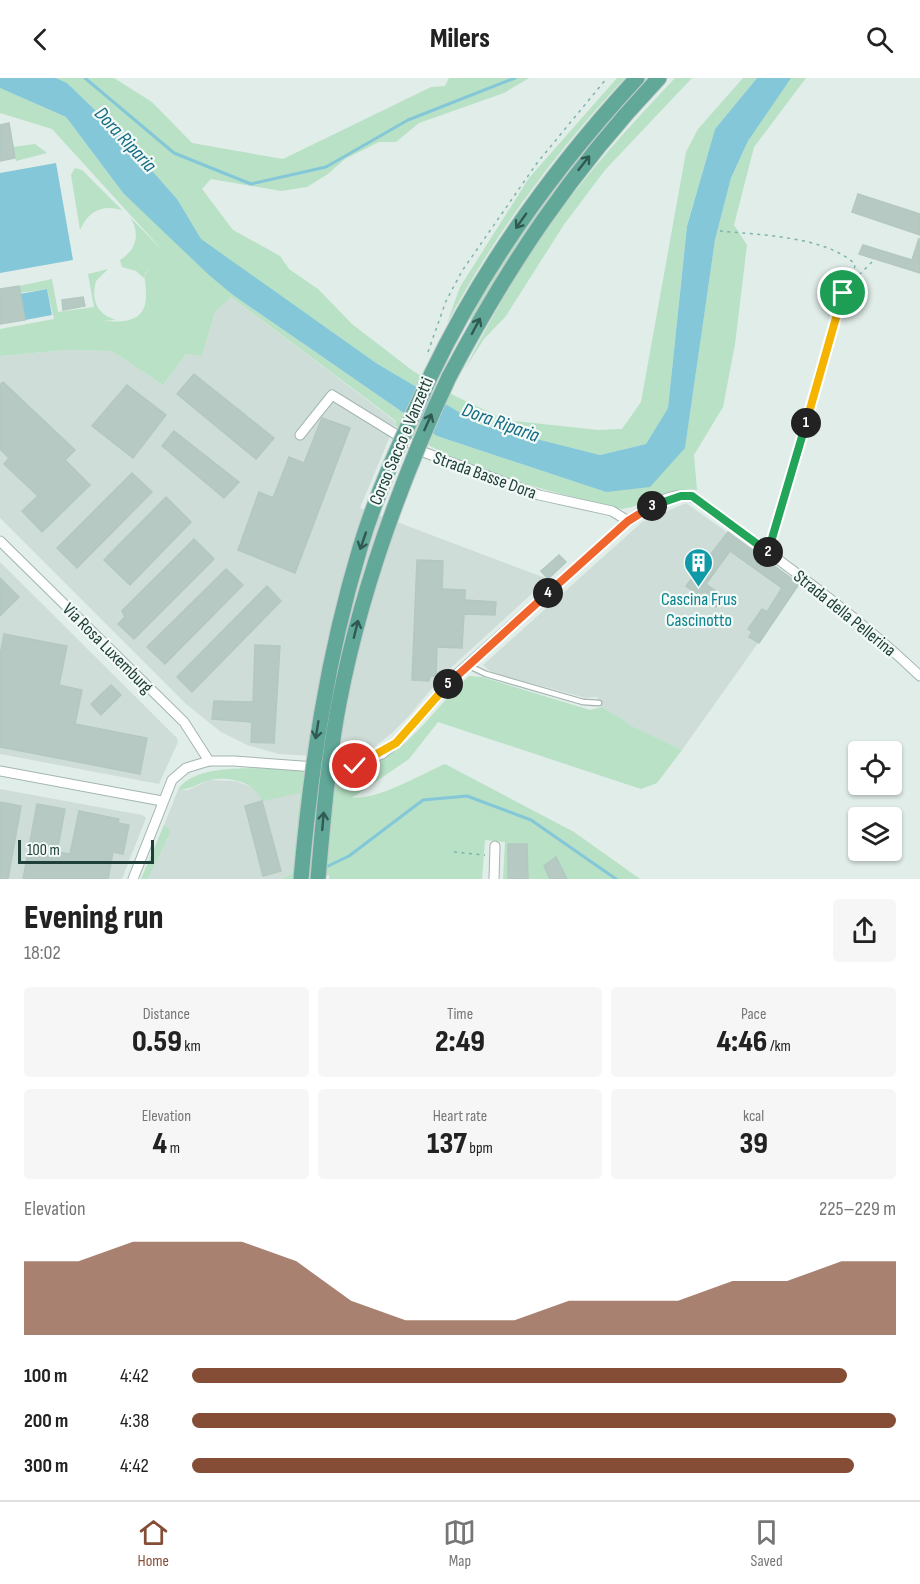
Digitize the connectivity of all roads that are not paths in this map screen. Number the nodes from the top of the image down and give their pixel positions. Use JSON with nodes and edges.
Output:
{"nodes":[{"id":1,"x":637,"y":78,"type":"edge"},
{"id":2,"x":659,"y":78,"type":"edge"},
{"id":3,"x":300,"y":435,"type":"dead end"},
{"id":4,"x":628,"y":521,"type":"junction"},
{"id":5,"x":0,"y":541,"type":"edge"},
{"id":6,"x":467,"y":665,"type":"junction"},
{"id":7,"x":920,"y":676,"type":"edge"},
{"id":8,"x":599,"y":703,"type":"dead end"},
{"id":9,"x":210,"y":761,"type":"junction"},
{"id":10,"x":0,"y":771,"type":"edge"},
{"id":11,"x":162,"y":801,"type":"junction"},
{"id":12,"x":495,"y":851,"type":"road end"},
{"id":13,"x":133,"y":879,"type":"edge"},
{"id":14,"x":301,"y":879,"type":"edge"},
{"id":15,"x":318,"y":879,"type":"edge"},
{"id":16,"x":494,"y":879,"type":"edge"}],
"edges":[{"from":1,"to":14,"type":"main road","name":"Corso Sacco e Vanzetti","one_way":true,"bridge":true},
{"from":15,"to":2,"type":"main road","name":"Corso Sacco e Vanzetti","one_way":true,"bridge":true},
{"from":3,"to":4,"type":"street","name":"Strada Basse Dora"},
{"from":4,"to":6,"type":"street"},
{"from":4,"to":7,"type":"street","name":"Strada della Pellerina"},
{"from":5,"to":9,"type":"street","name":"Via Rosa Luxemburg"},
{"from":6,"to":8,"type":"lane"},
{"from":6,"to":9,"type":"street"},
{"from":9,"to":11,"type":"street"},
{"from":10,"to":11,"type":"street"},
{"from":11,"to":13,"type":"street"},
{"from":12,"to":16,"type":"street"}]}
